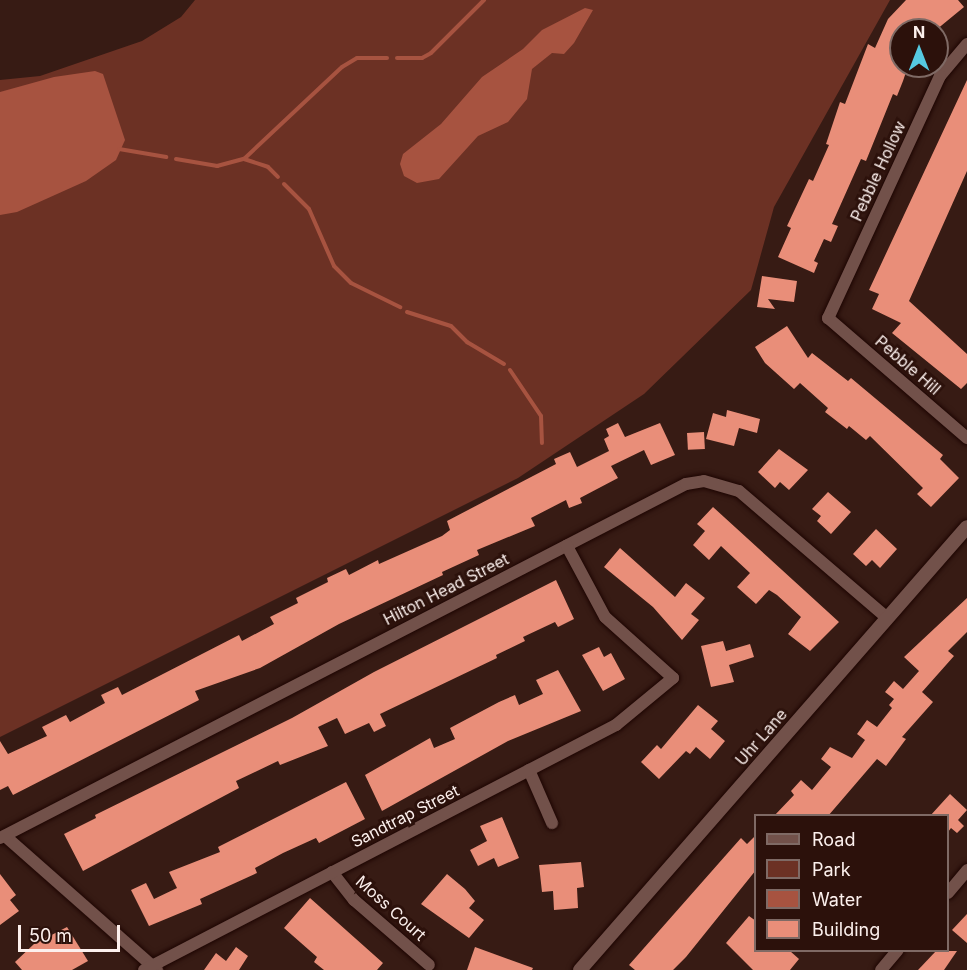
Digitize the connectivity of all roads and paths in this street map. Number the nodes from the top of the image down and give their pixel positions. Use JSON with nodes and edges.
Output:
{"nodes":[{"id":1,"x":967,"y":44,"type":"edge"},
{"id":2,"x":828,"y":318,"type":"joint"},
{"id":3,"x":967,"y":438,"type":"edge"},
{"id":4,"x":967,"y":526,"type":"edge"},
{"id":5,"x":567,"y":546,"type":"junction"},
{"id":6,"x":887,"y":618,"type":"junction"},
{"id":7,"x":529,"y":770,"type":"junction"},
{"id":8,"x":552,"y":823,"type":"dead end"},
{"id":9,"x":2,"y":837,"type":"edge"},
{"id":10,"x":967,"y":870,"type":"edge"},
{"id":11,"x":332,"y":872,"type":"junction"},
{"id":12,"x":949,"y":892,"type":"edge"},
{"id":13,"x":897,"y":952,"type":"edge"},
{"id":14,"x":429,"y":965,"type":"dead end"},
{"id":15,"x":151,"y":969,"type":"edge"},
{"id":16,"x":580,"y":970,"type":"edge"},
{"id":17,"x":881,"y":970,"type":"edge"}],
"edges":[{"from":1,"to":2,"type":"street","name":"Pebble Hollow"},
{"from":2,"to":3,"type":"street","name":"Pebble Hill"},
{"from":4,"to":6,"type":"street","name":"Uhr Lane"},
{"from":5,"to":6,"type":"street","name":"Hilton Head Street"},
{"from":5,"to":7,"type":"street","name":"Sandtrap Street"},
{"from":5,"to":9,"type":"street","name":"Hilton Head Street"},
{"from":6,"to":16,"type":"street","name":"Uhr Lane"},
{"from":7,"to":8,"type":"street"},
{"from":7,"to":11,"type":"street","name":"Sandtrap Street"},
{"from":9,"to":15,"type":"street"},
{"from":10,"to":12,"type":"street"},
{"from":11,"to":14,"type":"street","name":"Moss Court"},
{"from":11,"to":15,"type":"street","name":"Sandtrap Street"},
{"from":13,"to":17,"type":"street"}]}
